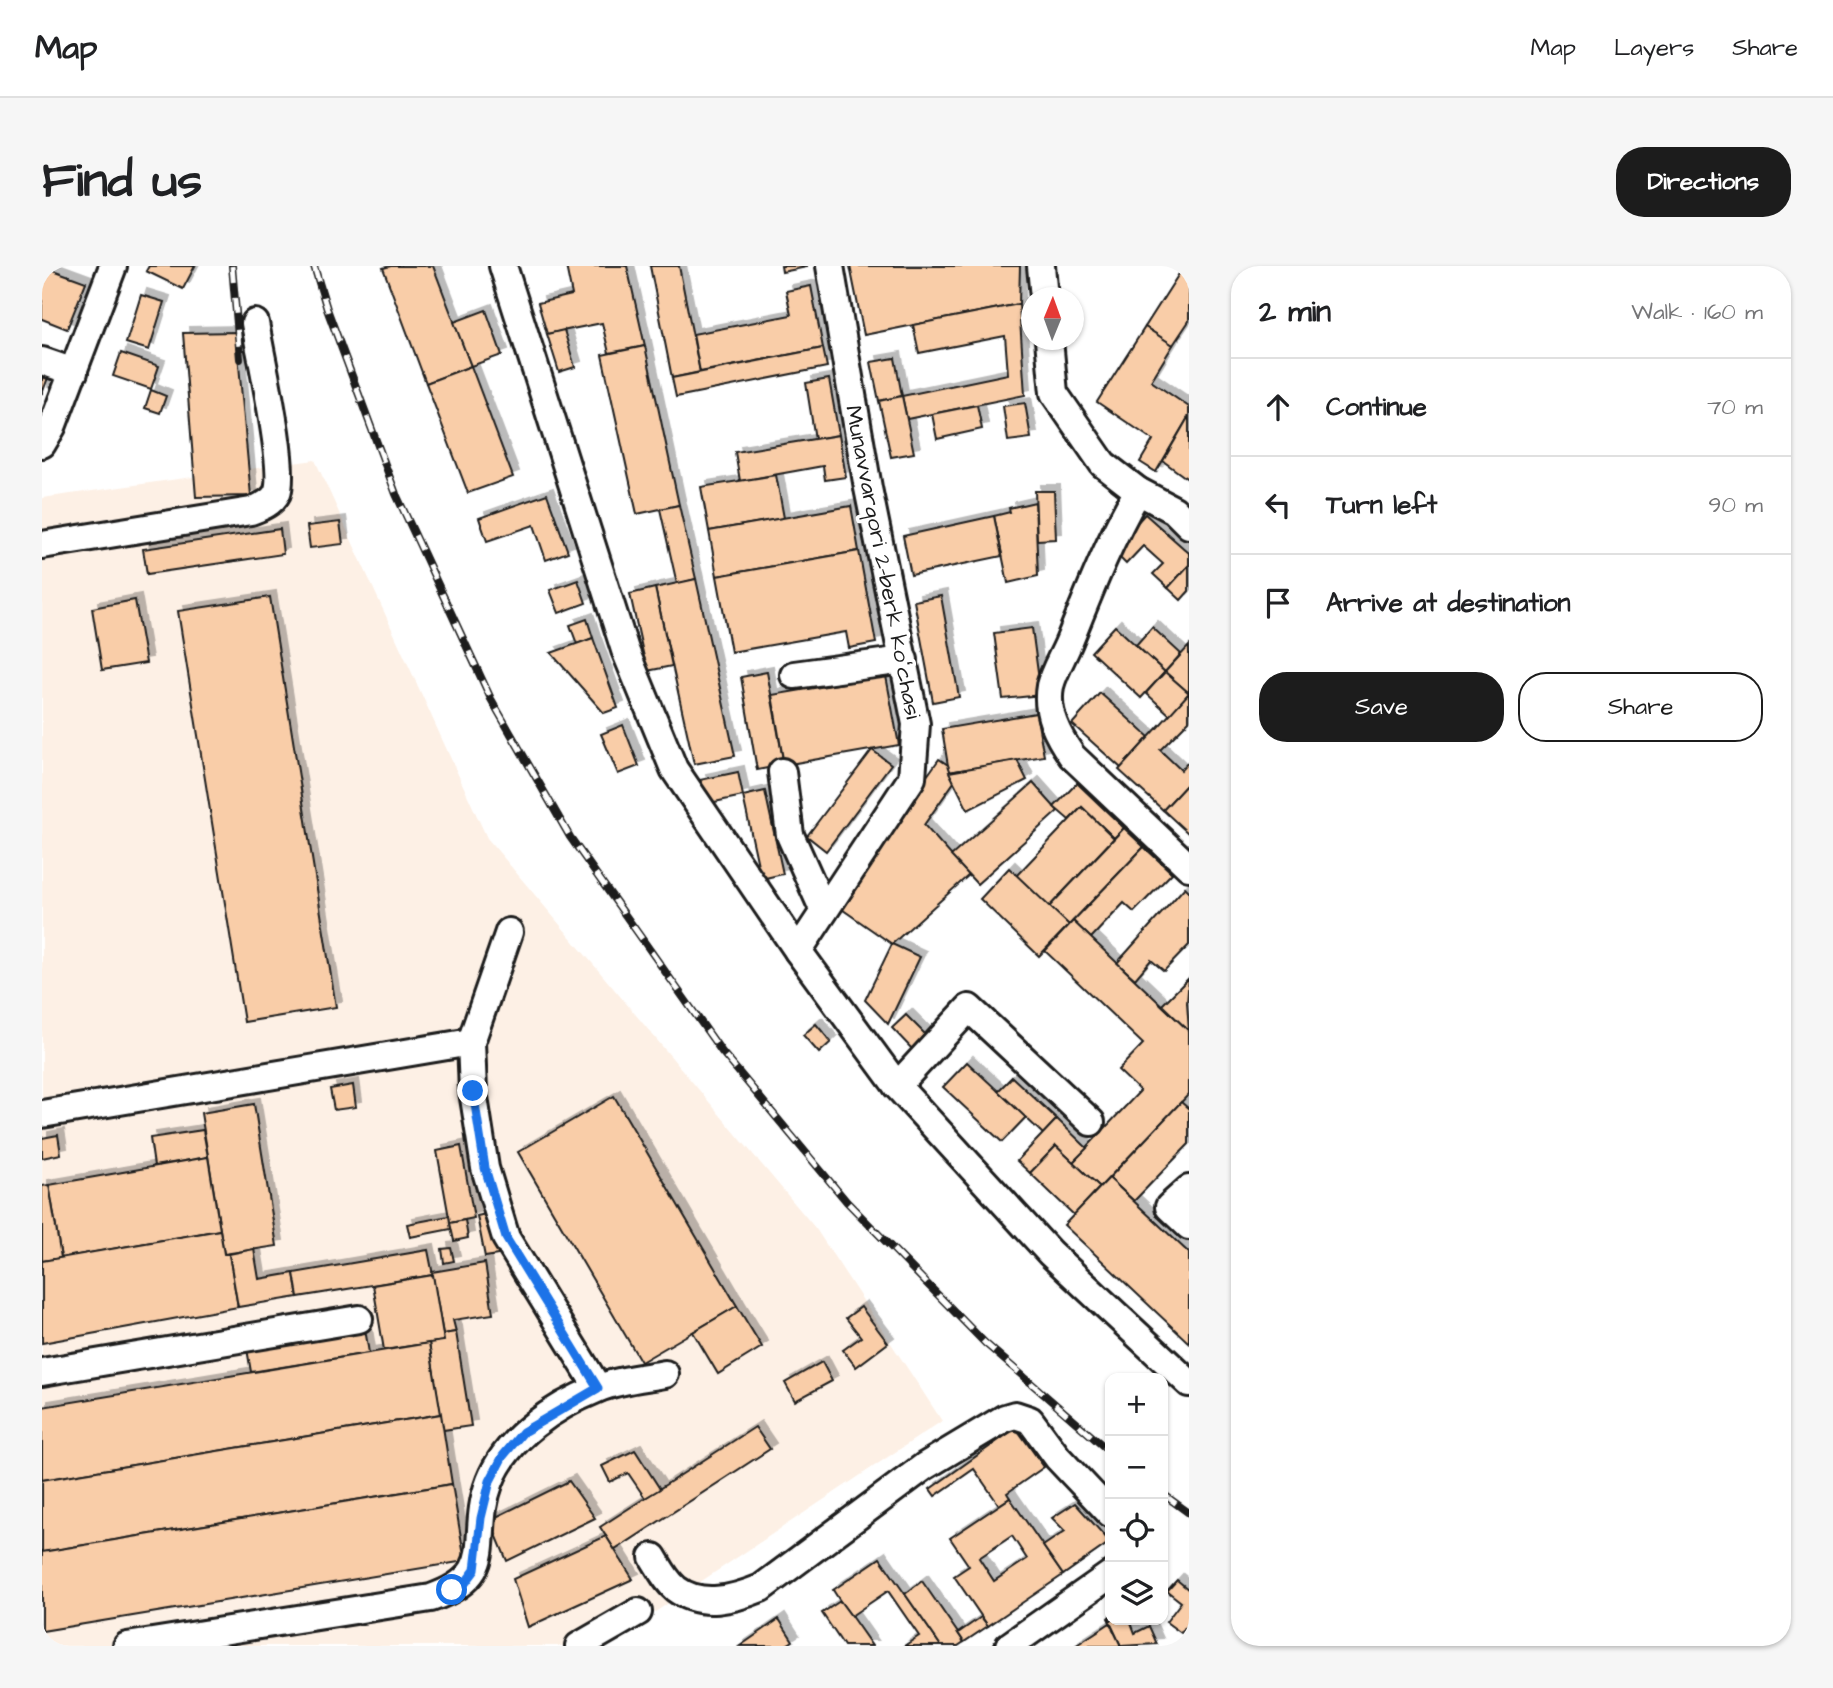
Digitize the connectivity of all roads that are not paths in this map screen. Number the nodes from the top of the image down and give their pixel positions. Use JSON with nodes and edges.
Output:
{"nodes":[{"id":1,"x":113,"y":266,"type":"edge"},
{"id":2,"x":503,"y":266,"type":"edge"},
{"id":3,"x":830,"y":266,"type":"edge"},
{"id":4,"x":1041,"y":266,"type":"edge"},
{"id":5,"x":1043,"y":287,"type":"edge"},
{"id":6,"x":255,"y":323,"type":"dead end"},
{"id":7,"x":1050,"y":350,"type":"edge"},
{"id":8,"x":42,"y":361,"type":"edge"},
{"id":9,"x":74,"y":372,"type":"junction"},
{"id":10,"x":42,"y":444,"type":"edge"},
{"id":11,"x":1138,"y":491,"type":"junction"},
{"id":12,"x":1189,"y":524,"type":"edge"},
{"id":13,"x":42,"y":545,"type":"edge"},
{"id":14,"x":904,"y":660,"type":"junction"},
{"id":15,"x":794,"y":675,"type":"dead end"},
{"id":16,"x":782,"y":772,"type":"dead end"},
{"id":17,"x":1189,"y":867,"type":"edge"},
{"id":18,"x":824,"y":911,"type":"junction"},
{"id":19,"x":509,"y":932,"type":"dead end"},
{"id":20,"x":798,"y":951,"type":"junction"},
{"id":21,"x":471,"y":1042,"type":"junction"},
{"id":22,"x":897,"y":1086,"type":"junction"},
{"id":23,"x":42,"y":1114,"type":"edge"},
{"id":24,"x":1091,"y":1122,"type":"dead end"},
{"id":25,"x":1189,"y":1189,"type":"edge"},
{"id":26,"x":1189,"y":1226,"type":"edge"},
{"id":27,"x":359,"y":1319,"type":"dead end"},
{"id":28,"x":42,"y":1372,"type":"edge"},
{"id":29,"x":664,"y":1374,"type":"dead end"},
{"id":30,"x":1189,"y":1383,"type":"edge"},
{"id":31,"x":598,"y":1388,"type":"junction"},
{"id":32,"x":1105,"y":1508,"type":"edge"},
{"id":33,"x":653,"y":1557,"type":"dead end"},
{"id":34,"x":1105,"y":1579,"type":"edge"},
{"id":35,"x":638,"y":1612,"type":"dead end"},
{"id":36,"x":127,"y":1646,"type":"edge"},
{"id":37,"x":579,"y":1646,"type":"edge"},
{"id":38,"x":1009,"y":1646,"type":"edge"}],
"edges":[{"from":1,"to":9,"type":"street"},
{"from":2,"to":20,"type":"street"},
{"from":3,"to":14,"type":"street","name":"Munavvarqori 2-berk koʻchasi"},
{"from":4,"to":5,"type":"street"},
{"from":6,"to":13,"type":"street"},
{"from":7,"to":11,"type":"street"},
{"from":8,"to":9,"type":"street"},
{"from":9,"to":10,"type":"street"},
{"from":11,"to":12,"type":"street"},
{"from":11,"to":17,"type":"street"},
{"from":14,"to":15,"type":"street"},
{"from":14,"to":18,"type":"street","name":"Munavvarqori 2-berk koʻchasi"},
{"from":16,"to":18,"type":"street"},
{"from":18,"to":20,"type":"street","name":"Munavvarqori 2-berk koʻchasi"},
{"from":19,"to":21,"type":"street"},
{"from":20,"to":22,"type":"street"},
{"from":21,"to":23,"type":"street"},
{"from":21,"to":31,"type":"street"},
{"from":22,"to":24,"type":"street"},
{"from":22,"to":30,"type":"street"},
{"from":25,"to":26,"type":"street"},
{"from":27,"to":28,"type":"street"},
{"from":29,"to":31,"type":"street"},
{"from":31,"to":36,"type":"street"},
{"from":32,"to":33,"type":"street"},
{"from":34,"to":38,"type":"street"},
{"from":35,"to":37,"type":"street"}]}
